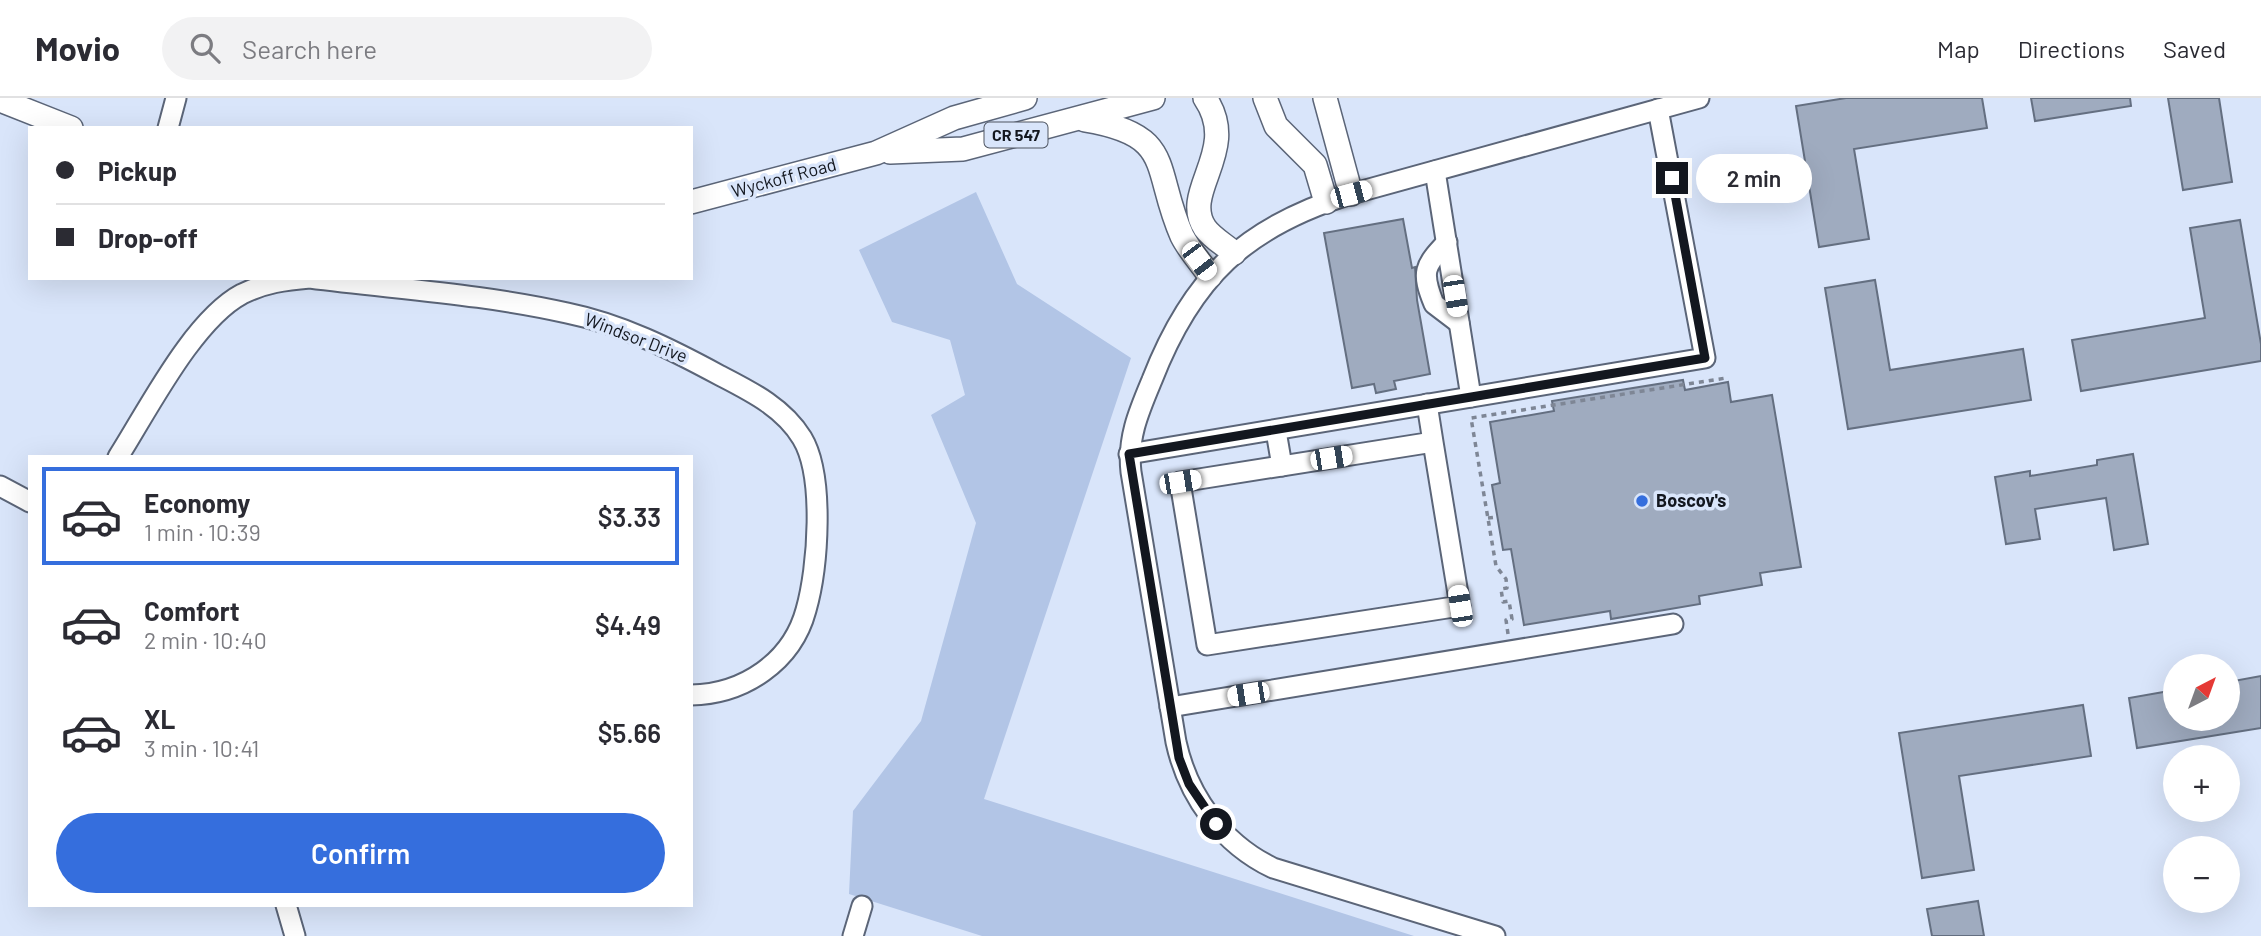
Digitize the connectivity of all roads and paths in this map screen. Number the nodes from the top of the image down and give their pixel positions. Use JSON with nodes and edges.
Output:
{"nodes":[{"id":1,"x":176,"y":98,"type":"edge"},
{"id":2,"x":1025,"y":98,"type":"edge"},
{"id":3,"x":1153,"y":98,"type":"edge"},
{"id":4,"x":1205,"y":98,"type":"edge"},
{"id":5,"x":1265,"y":98,"type":"edge"},
{"id":6,"x":1325,"y":98,"type":"edge"},
{"id":7,"x":1699,"y":98,"type":"edge"},
{"id":8,"x":0,"y":100,"type":"edge"},
{"id":9,"x":1658,"y":109,"type":"junction"},
{"id":10,"x":1079,"y":119,"type":"junction"},
{"id":11,"x":66,"y":126,"type":"edge"},
{"id":12,"x":169,"y":126,"type":"edge"},
{"id":13,"x":876,"y":153,"type":"junction"},
{"id":14,"x":1434,"y":171,"type":"junction"},
{"id":15,"x":1351,"y":194,"type":"junction"},
{"id":16,"x":693,"y":201,"type":"edge"},
{"id":17,"x":1326,"y":202,"type":"junction"},
{"id":18,"x":1234,"y":253,"type":"junction"},
{"id":19,"x":1210,"y":276,"type":"junction"},
{"id":20,"x":285,"y":280,"type":"edge"},
{"id":21,"x":325,"y":280,"type":"edge"},
{"id":22,"x":1726,"y":378,"type":"dead end"},
{"id":23,"x":1620,"y":395,"type":"junction"},
{"id":24,"x":1471,"y":397,"type":"junction"},
{"id":25,"x":1621,"y":400,"type":"dead end"},
{"id":26,"x":1427,"y":404,"type":"junction"},
{"id":27,"x":1276,"y":431,"type":"junction"},
{"id":28,"x":1433,"y":442,"type":"junction"},
{"id":29,"x":1129,"y":454,"type":"junction"},
{"id":30,"x":119,"y":455,"type":"edge"},
{"id":31,"x":1282,"y":466,"type":"junction"},
{"id":32,"x":0,"y":486,"type":"edge"},
{"id":33,"x":28,"y":501,"type":"edge"},
{"id":34,"x":1497,"y":517,"type":"dead end"},
{"id":35,"x":1488,"y":518,"type":"junction"},
{"id":36,"x":1674,"y":624,"type":"dead end"},
{"id":37,"x":1508,"y":634,"type":"dead end"},
{"id":38,"x":693,"y":695,"type":"edge"},
{"id":39,"x":1170,"y":706,"type":"junction"},
{"id":40,"x":862,"y":906,"type":"dead end"},
{"id":41,"x":287,"y":907,"type":"edge"},
{"id":42,"x":295,"y":936,"type":"edge"},
{"id":43,"x":853,"y":936,"type":"edge"},
{"id":44,"x":1495,"y":936,"type":"edge"}],
"edges":[{"from":1,"to":12,"type":"street"},
{"from":2,"to":13,"type":"main road","name":"Wyckoff Road","number":"CR 547"},
{"from":3,"to":10,"type":"main road","name":"Wyckoff Road","number":"CR 547"},
{"from":4,"to":18,"type":"main road"},
{"from":5,"to":17,"type":"main road"},
{"from":6,"to":15,"type":"main road"},
{"from":7,"to":9,"type":"street"},
{"from":8,"to":11,"type":"main road"},
{"from":9,"to":14,"type":"street"},
{"from":9,"to":24,"type":"street"},
{"from":10,"to":13,"type":"main road","name":"Wyckoff Road","number":"CR 547"},
{"from":10,"to":19,"type":"main road"},
{"from":13,"to":16,"type":"main road","name":"Wyckoff Road","number":"CR 547"},
{"from":14,"to":15,"type":"street"},
{"from":14,"to":24,"type":"street"},
{"from":15,"to":17,"type":"street"},
{"from":17,"to":18,"type":"street"},
{"from":18,"to":19,"type":"street"},
{"from":19,"to":29,"type":"street"},
{"from":20,"to":30,"type":"street","name":"Windsor Drive"},
{"from":21,"to":38,"type":"street","name":"Windsor Drive"},
{"from":22,"to":23,"type":"path"},
{"from":23,"to":25,"type":"path"},
{"from":23,"to":35,"type":"path"},
{"from":24,"to":26,"type":"street"},
{"from":26,"to":27,"type":"street"},
{"from":26,"to":28,"type":"street"},
{"from":27,"to":29,"type":"street"},
{"from":27,"to":31,"type":"street"},
{"from":28,"to":31,"type":"street"},
{"from":28,"to":31,"type":"street"},
{"from":29,"to":39,"type":"street"},
{"from":32,"to":33,"type":"street"},
{"from":34,"to":35,"type":"path"},
{"from":35,"to":37,"type":"path"},
{"from":36,"to":39,"type":"street"},
{"from":39,"to":44,"type":"street"},
{"from":40,"to":43,"type":"street"},
{"from":41,"to":42,"type":"street"}]}
